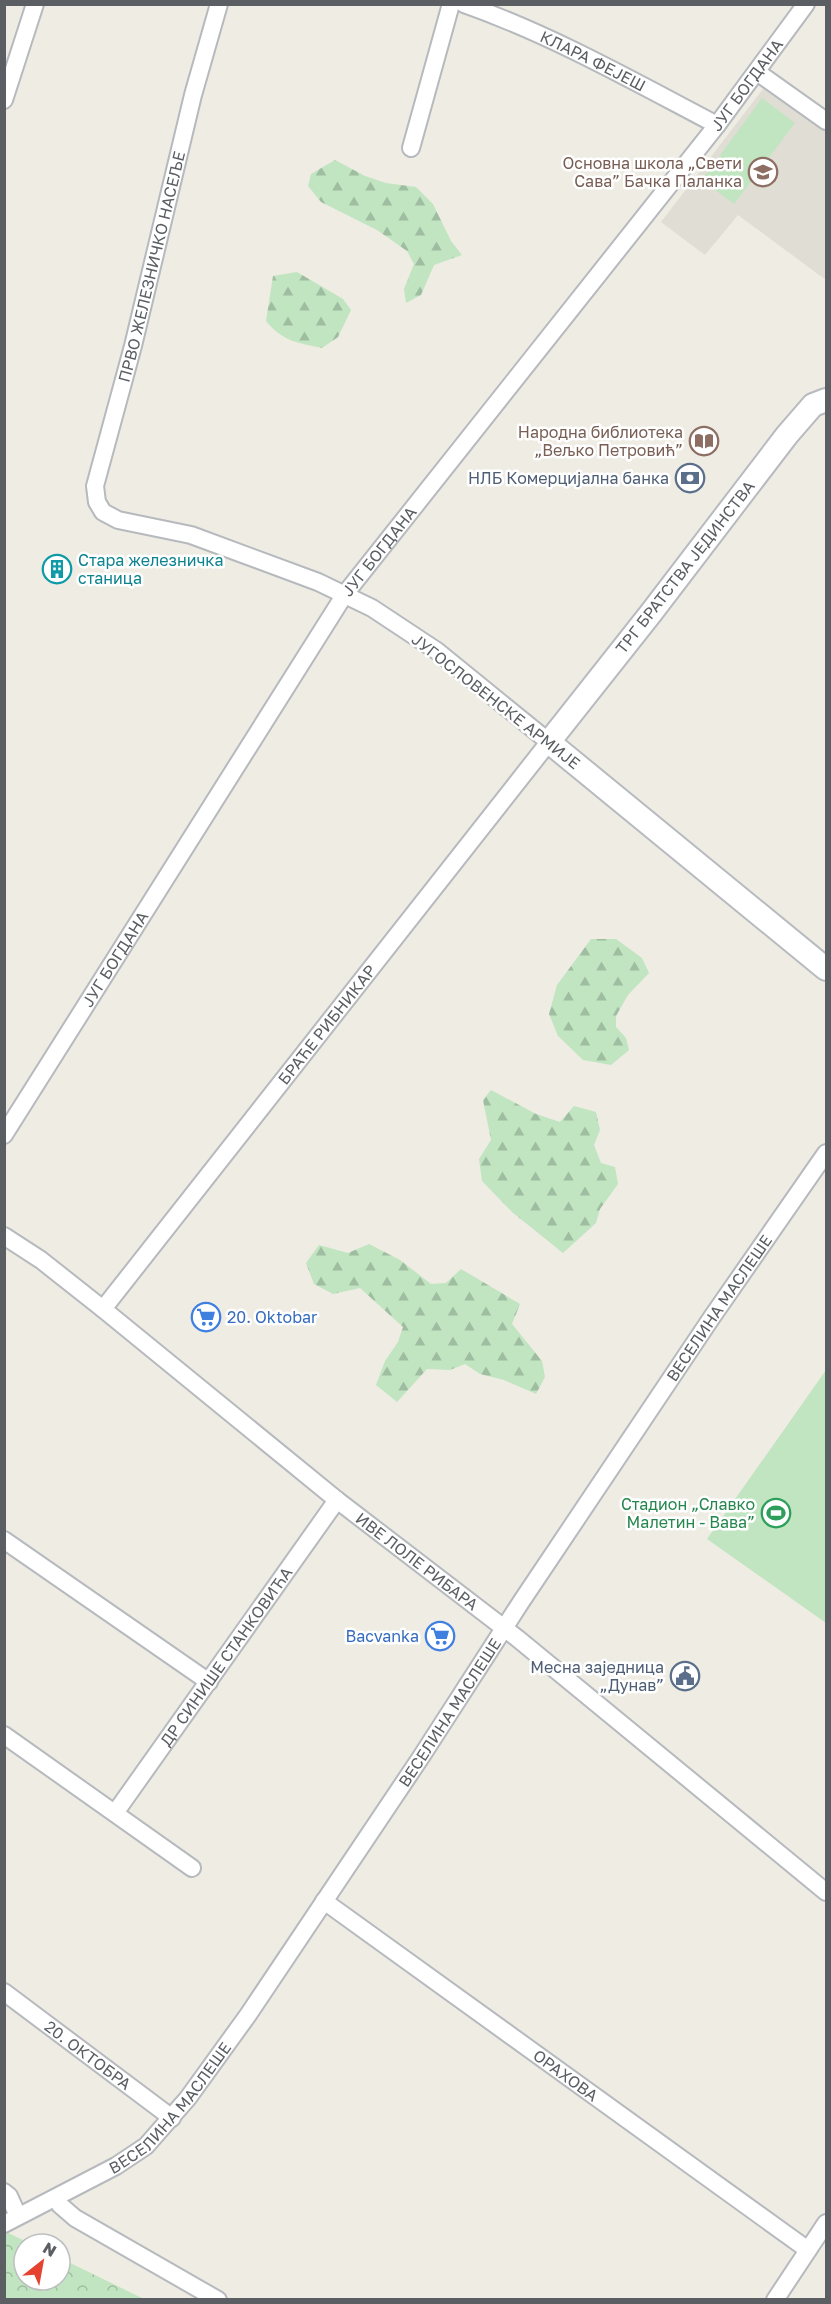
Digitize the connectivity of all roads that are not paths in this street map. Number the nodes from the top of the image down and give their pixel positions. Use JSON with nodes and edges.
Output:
{"nodes":[{"id":1,"x":35,"y":4,"type":"edge"},
{"id":2,"x":219,"y":4,"type":"edge"},
{"id":3,"x":451,"y":4,"type":"edge"},
{"id":4,"x":464,"y":4,"type":"edge"},
{"id":5,"x":806,"y":4,"type":"edge"},
{"id":6,"x":757,"y":72,"type":"junction"},
{"id":7,"x":4,"y":100,"type":"edge"},
{"id":8,"x":826,"y":121,"type":"edge"},
{"id":9,"x":717,"y":125,"type":"junction"},
{"id":10,"x":411,"y":148,"type":"dead end"},
{"id":11,"x":826,"y":400,"type":"edge"},
{"id":12,"x":118,"y":520,"type":"joint"},
{"id":13,"x":345,"y":594,"type":"junction"},
{"id":14,"x":549,"y":742,"type":"junction"},
{"id":15,"x":826,"y":969,"type":"edge"},
{"id":16,"x":4,"y":1135,"type":"edge"},
{"id":17,"x":826,"y":1153,"type":"edge"},
{"id":18,"x":4,"y":1236,"type":"edge"},
{"id":19,"x":103,"y":1309,"type":"junction"},
{"id":20,"x":337,"y":1500,"type":"junction"},
{"id":21,"x":4,"y":1540,"type":"edge"},
{"id":22,"x":505,"y":1628,"type":"junction"},
{"id":23,"x":209,"y":1682,"type":"junction"},
{"id":24,"x":4,"y":1735,"type":"edge"},
{"id":25,"x":116,"y":1813,"type":"junction"},
{"id":26,"x":192,"y":1868,"type":"dead end"},
{"id":27,"x":826,"y":1892,"type":"edge"},
{"id":28,"x":324,"y":1901,"type":"junction"},
{"id":29,"x":4,"y":1992,"type":"edge"},
{"id":30,"x":172,"y":2118,"type":"junction"},
{"id":31,"x":4,"y":2192,"type":"edge"},
{"id":32,"x":57,"y":2198,"type":"junction"},
{"id":33,"x":11,"y":2220,"type":"edge"},
{"id":34,"x":826,"y":2223,"type":"edge"},
{"id":35,"x":808,"y":2250,"type":"junction"},
{"id":36,"x":218,"y":2300,"type":"edge"},
{"id":37,"x":775,"y":2300,"type":"edge"}],
"edges":[{"from":1,"to":7,"type":"street"},
{"from":2,"to":12,"type":"street","name":"ПРВО ЖЕЛЕЗНИЧКО НАСЕЉЕ"},
{"from":3,"to":10,"type":"street"},
{"from":4,"to":9,"type":"street","name":"КЛАРА ФЕЈЕШ"},
{"from":5,"to":6,"type":"street","name":"ЈУГ БОГДАНА"},
{"from":6,"to":8,"type":"street"},
{"from":6,"to":9,"type":"street","name":"ЈУГ БОГДАНА"},
{"from":9,"to":13,"type":"street","name":"ЈУГ БОГДАНА"},
{"from":11,"to":14,"type":"street","name":"ТРГ БРАТСТВА ЈЕДИНСТВА"},
{"from":12,"to":13,"type":"street","name":"ЈУГОСЛОВЕНСКЕ АРМИЈЕ"},
{"from":13,"to":14,"type":"street","name":"ЈУГОСЛОВЕНСКЕ АРМИЈЕ"},
{"from":13,"to":16,"type":"street","name":"ЈУГ БОГДАНА"},
{"from":14,"to":15,"type":"street","name":"ЈУГОСЛОВЕНСКЕ АРМИЈЕ"},
{"from":14,"to":19,"type":"street","name":"БРАЋЕ РИБНИКАР"},
{"from":17,"to":22,"type":"street","name":"ВЕСЕЛИНА МАСЛЕШЕ"},
{"from":18,"to":19,"type":"street","name":"ИВЕ ЛОЛЕ РИБАРА"},
{"from":19,"to":20,"type":"street","name":"ИВЕ ЛОЛЕ РИБАРА"},
{"from":20,"to":22,"type":"street","name":"ИВЕ ЛОЛЕ РИБАРА"},
{"from":20,"to":23,"type":"street","name":"ДР СИНИШЕ СТАНКОВИЋА"},
{"from":21,"to":23,"type":"street"},
{"from":22,"to":27,"type":"street","name":"ИВЕ ЛОЛЕ РИБАРА"},
{"from":22,"to":28,"type":"street","name":"ВЕСЕЛИНА МАСЛЕШЕ"},
{"from":23,"to":25,"type":"street","name":"ДР СИНИШЕ СТАНКОВИЋА"},
{"from":24,"to":25,"type":"street"},
{"from":25,"to":26,"type":"street"},
{"from":28,"to":30,"type":"street","name":"ВЕСЕЛИНА МАСЛЕШЕ"},
{"from":28,"to":35,"type":"street","name":"ОРАХОВА"},
{"from":29,"to":30,"type":"street","name":"20. ОКТОБРА"},
{"from":30,"to":32,"type":"street","name":"ВЕСЕЛИНА МАСЛЕШЕ"},
{"from":31,"to":33,"type":"street"},
{"from":32,"to":33,"type":"street","name":"ВЕСЕЛИНА МАСЛЕШЕ"},
{"from":32,"to":36,"type":"street"},
{"from":34,"to":35,"type":"street"},
{"from":35,"to":37,"type":"street"}]}
